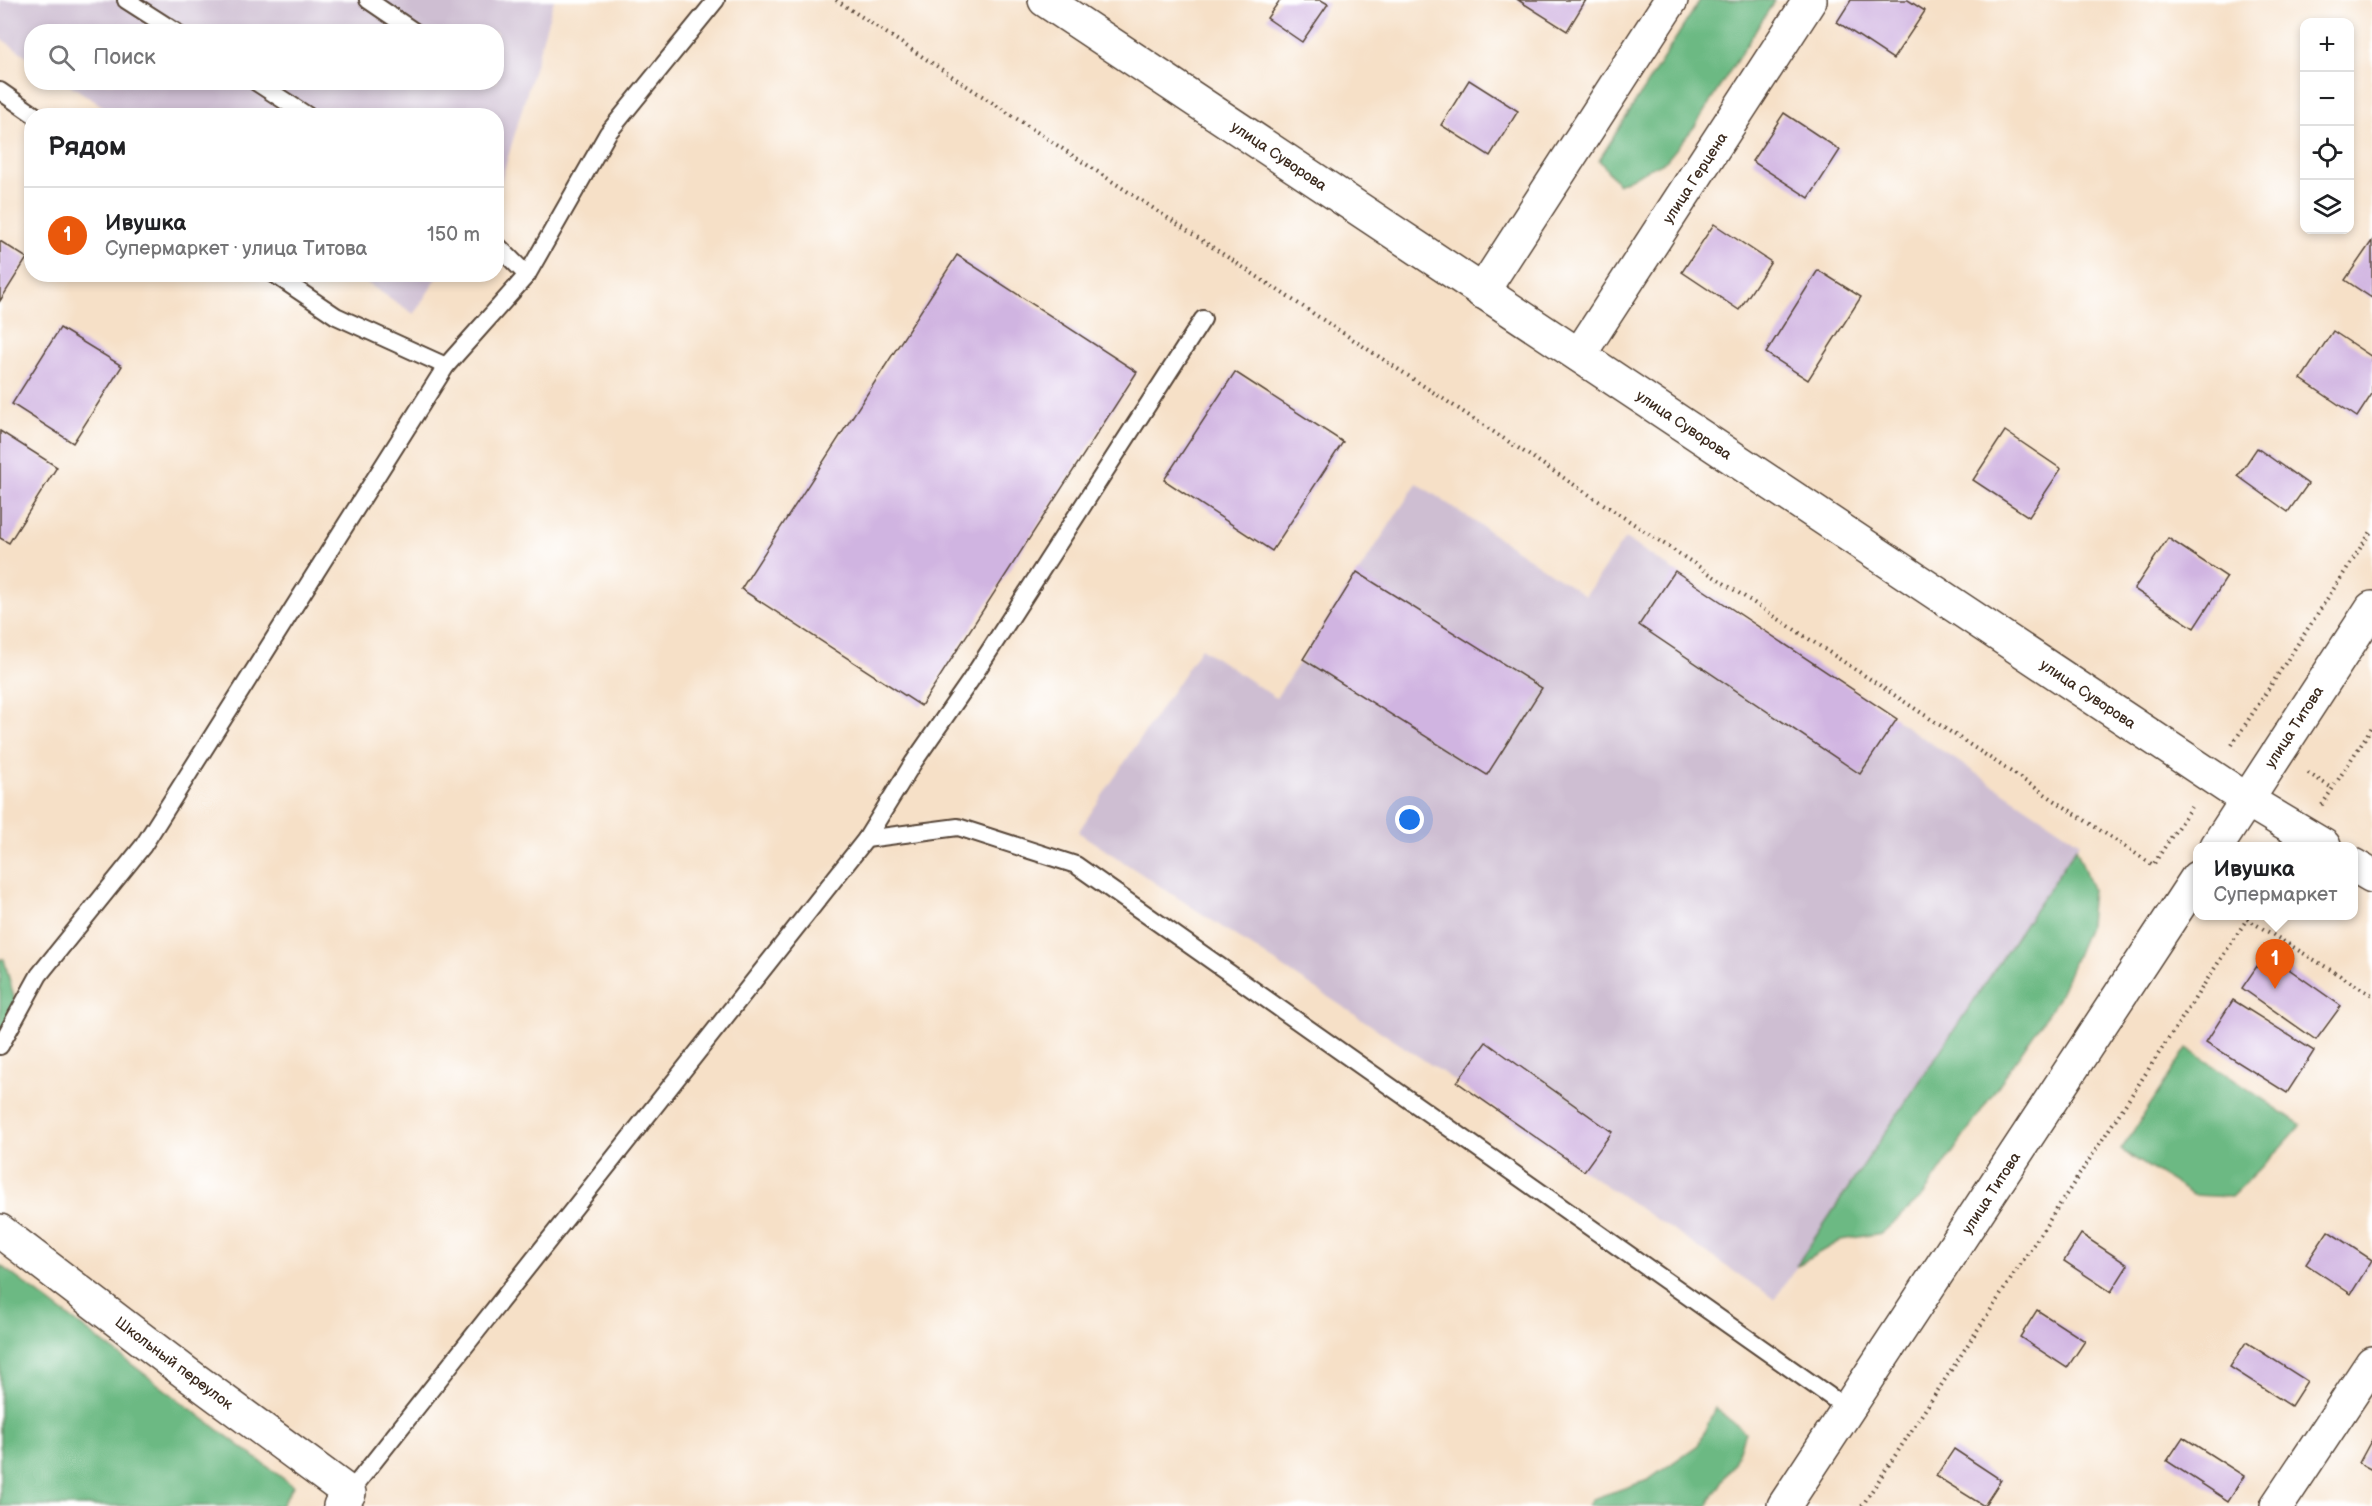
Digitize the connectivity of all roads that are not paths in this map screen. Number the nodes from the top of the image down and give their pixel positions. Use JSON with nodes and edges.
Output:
{"nodes":[{"id":1,"x":126,"y":0,"type":"edge"},
{"id":2,"x":368,"y":0,"type":"edge"},
{"id":3,"x":716,"y":0,"type":"edge"},
{"id":4,"x":1045,"y":0,"type":"edge"},
{"id":5,"x":1671,"y":0,"type":"edge"},
{"id":6,"x":1810,"y":0,"type":"edge"},
{"id":7,"x":164,"y":24,"type":"edge"},
{"id":8,"x":403,"y":24,"type":"edge"},
{"id":9,"x":268,"y":90,"type":"edge"},
{"id":10,"x":0,"y":91,"type":"edge"},
{"id":11,"x":24,"y":108,"type":"edge"},
{"id":12,"x":296,"y":108,"type":"edge"},
{"id":13,"x":504,"y":252,"type":"edge"},
{"id":14,"x":527,"y":275,"type":"junction"},
{"id":15,"x":286,"y":282,"type":"edge"},
{"id":16,"x":1482,"y":292,"type":"junction"},
{"id":17,"x":1203,"y":319,"type":"dead end"},
{"id":18,"x":1579,"y":355,"type":"junction"},
{"id":19,"x":446,"y":366,"type":"junction"},
{"id":20,"x":2372,"y":608,"type":"edge"},
{"id":21,"x":2247,"y":800,"type":"junction"},
{"id":22,"x":866,"y":839,"type":"junction"},
{"id":23,"x":2220,"y":842,"type":"edge"},
{"id":24,"x":2317,"y":842,"type":"edge"},
{"id":25,"x":2358,"y":868,"type":"edge"},
{"id":26,"x":2372,"y":876,"type":"edge"},
{"id":27,"x":2193,"y":885,"type":"edge"},
{"id":28,"x":0,"y":1046,"type":"edge"},
{"id":29,"x":0,"y":1231,"type":"edge"},
{"id":30,"x":2372,"y":1363,"type":"edge"},
{"id":31,"x":1848,"y":1409,"type":"junction"},
{"id":32,"x":344,"y":1499,"type":"edge"},
{"id":33,"x":1784,"y":1506,"type":"edge"},
{"id":34,"x":2277,"y":1506,"type":"edge"}],
"edges":[{"from":1,"to":7,"type":"lane"},
{"from":2,"to":8,"type":"lane"},
{"from":3,"to":14,"type":"lane"},
{"from":4,"to":16,"type":"street","name":"улица Суворова"},
{"from":5,"to":16,"type":"street"},
{"from":6,"to":18,"type":"street","name":"улица Герцена"},
{"from":9,"to":12,"type":"lane"},
{"from":10,"to":11,"type":"lane"},
{"from":13,"to":14,"type":"lane"},
{"from":14,"to":19,"type":"lane"},
{"from":15,"to":19,"type":"lane"},
{"from":16,"to":18,"type":"street","name":"улица Суворова"},
{"from":17,"to":22,"type":"lane"},
{"from":18,"to":21,"type":"street","name":"улица Суворова"},
{"from":19,"to":28,"type":"lane"},
{"from":20,"to":21,"type":"street","name":"улица Титова"},
{"from":21,"to":23,"type":"street","name":"улица Титова"},
{"from":21,"to":24,"type":"street","name":"улица Суворова"},
{"from":22,"to":31,"type":"lane"},
{"from":22,"to":32,"type":"lane"},
{"from":25,"to":26,"type":"street"},
{"from":27,"to":31,"type":"street","name":"улица Титова"},
{"from":29,"to":32,"type":"street","name":"Школьный переулок"},
{"from":30,"to":34,"type":"street"},
{"from":31,"to":33,"type":"street","name":"улица Титова"}]}
